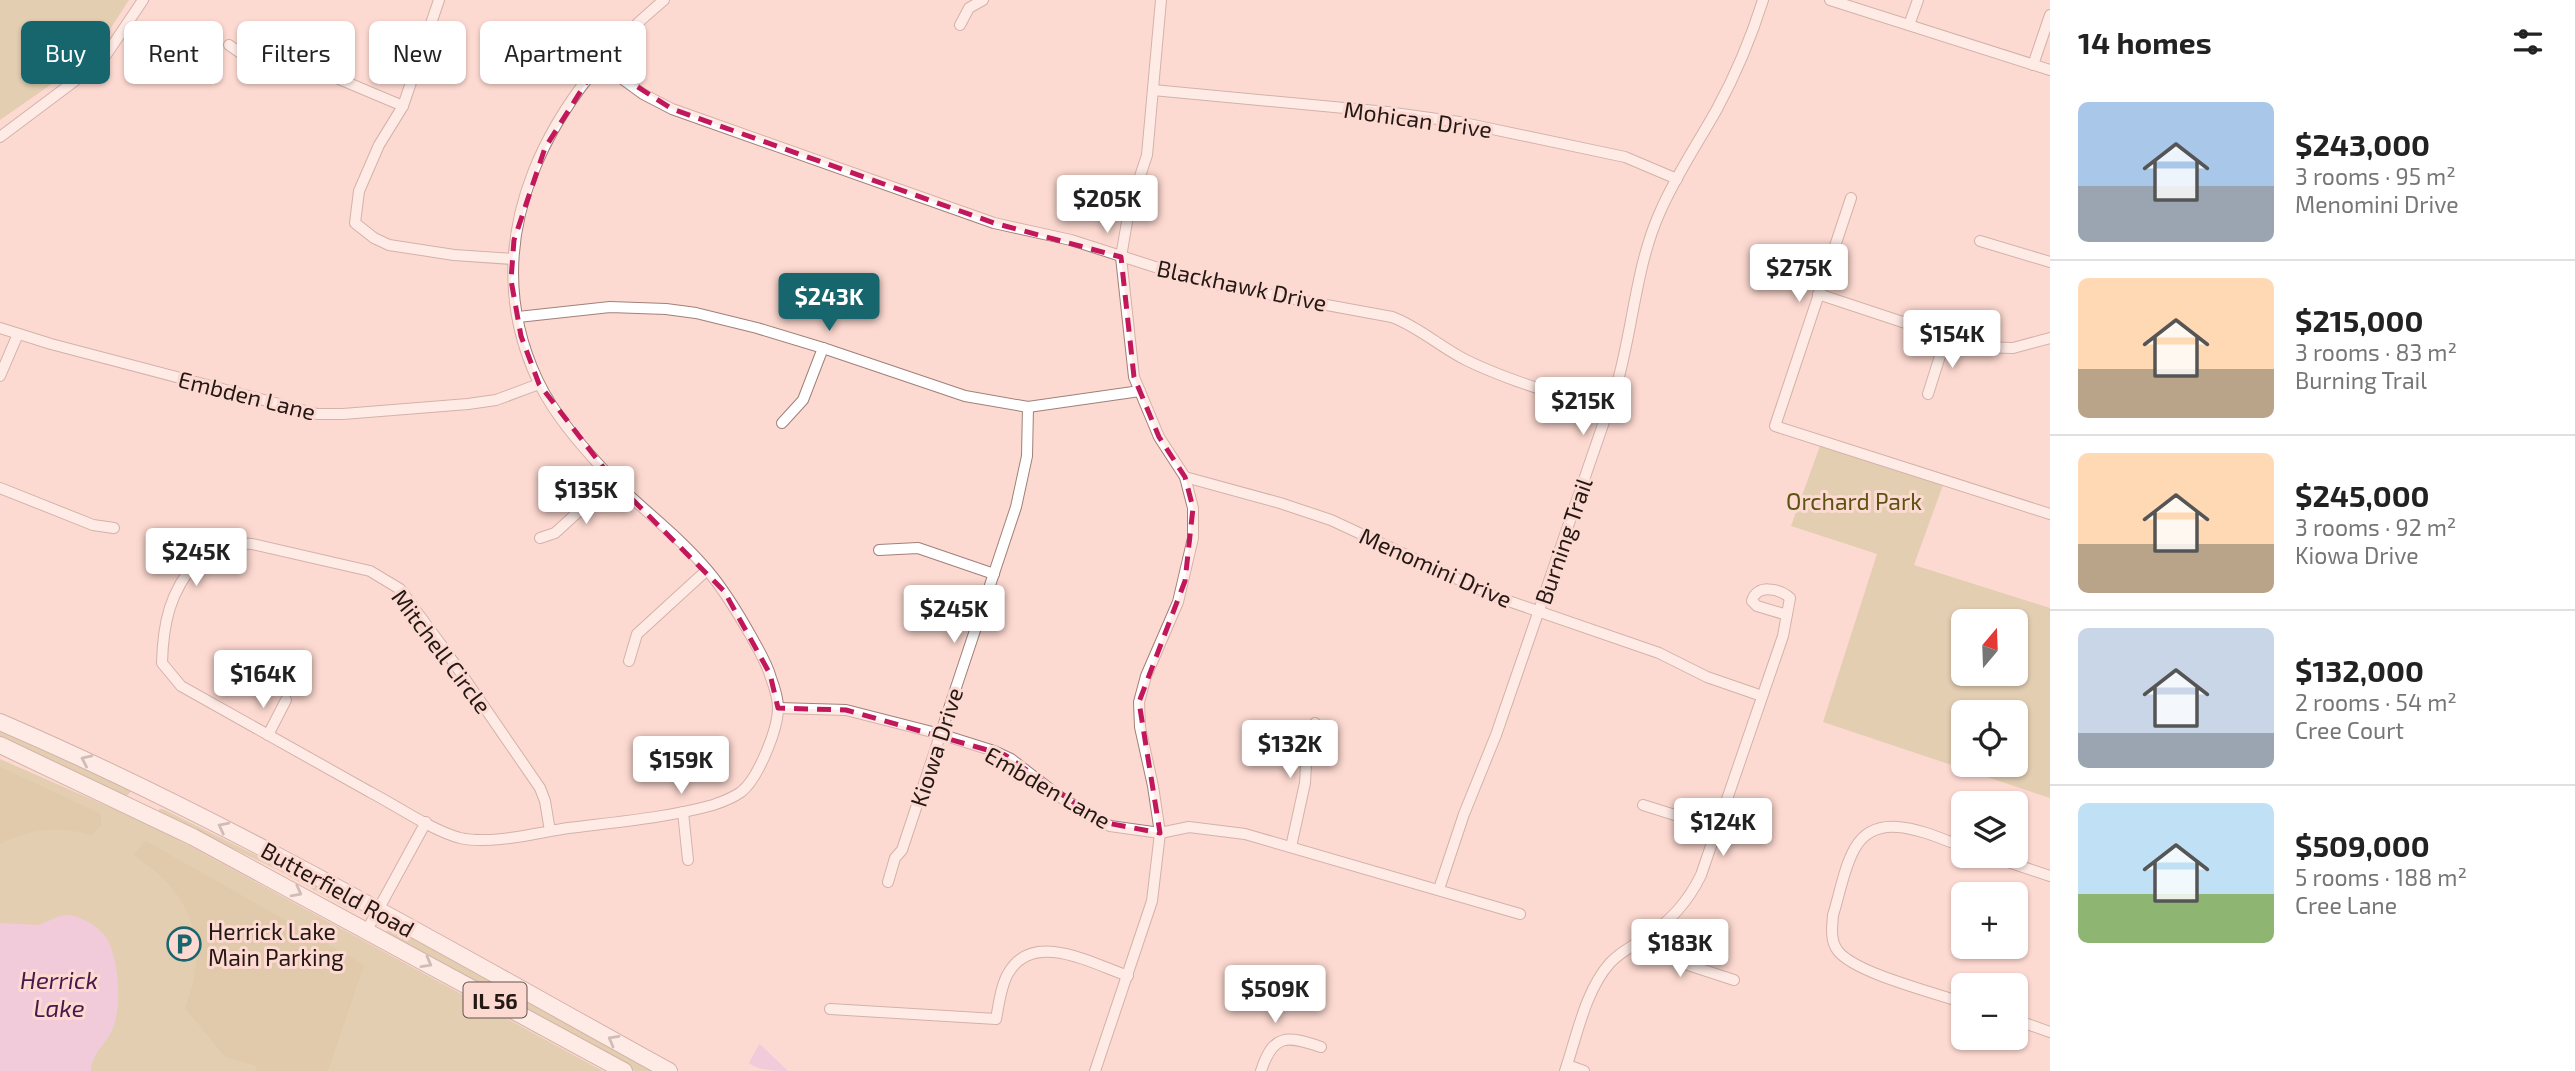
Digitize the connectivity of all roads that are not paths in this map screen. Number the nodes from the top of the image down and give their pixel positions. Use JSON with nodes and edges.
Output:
{"nodes":[{"id":1,"x":143,"y":0,"type":"edge"},
{"id":2,"x":439,"y":0,"type":"edge"},
{"id":3,"x":664,"y":0,"type":"edge"},
{"id":4,"x":983,"y":0,"type":"edge"},
{"id":5,"x":1161,"y":0,"type":"edge"},
{"id":6,"x":1763,"y":0,"type":"edge"},
{"id":7,"x":1830,"y":0,"type":"edge"},
{"id":8,"x":1918,"y":0,"type":"edge"},
{"id":9,"x":2050,"y":15,"type":"edge"},
{"id":10,"x":640,"y":21,"type":"edge"},
{"id":11,"x":960,"y":25,"type":"dead end"},
{"id":12,"x":1909,"y":25,"type":"junction"},
{"id":13,"x":229,"y":45,"type":"dead end"},
{"id":14,"x":2033,"y":65,"type":"junction"},
{"id":15,"x":2050,"y":70,"type":"edge"},
{"id":16,"x":584,"y":84,"type":"edge"},
{"id":17,"x":629,"y":84,"type":"edge"},
{"id":18,"x":1153,"y":90,"type":"junction"},
{"id":19,"x":403,"y":106,"type":"junction"},
{"id":20,"x":0,"y":137,"type":"edge"},
{"id":21,"x":1677,"y":179,"type":"junction"},
{"id":22,"x":1851,"y":198,"type":"dead end"},
{"id":23,"x":1980,"y":241,"type":"dead end"},
{"id":24,"x":1121,"y":257,"type":"junction"},
{"id":25,"x":512,"y":259,"type":"junction"},
{"id":26,"x":2050,"y":262,"type":"edge"},
{"id":27,"x":1818,"y":294,"type":"junction"},
{"id":28,"x":517,"y":317,"type":"junction"},
{"id":29,"x":0,"y":328,"type":"edge"},
{"id":30,"x":18,"y":334,"type":"junction"},
{"id":31,"x":1946,"y":337,"type":"junction"},
{"id":32,"x":2050,"y":339,"type":"edge"},
{"id":33,"x":823,"y":348,"type":"junction"},
{"id":34,"x":0,"y":376,"type":"edge"},
{"id":35,"x":539,"y":384,"type":"junction"},
{"id":36,"x":1140,"y":391,"type":"junction"},
{"id":37,"x":1928,"y":394,"type":"dead end"},
{"id":38,"x":1028,"y":407,"type":"junction"},
{"id":39,"x":1608,"y":411,"type":"junction"},
{"id":40,"x":782,"y":423,"type":"dead end"},
{"id":41,"x":1185,"y":477,"type":"junction"},
{"id":42,"x":613,"y":480,"type":"junction"},
{"id":43,"x":0,"y":488,"type":"edge"},
{"id":44,"x":2050,"y":514,"type":"edge"},
{"id":45,"x":114,"y":528,"type":"dead end"},
{"id":46,"x":540,"y":538,"type":"dead end"},
{"id":47,"x":879,"y":550,"type":"dead end"},
{"id":48,"x":707,"y":570,"type":"junction"},
{"id":49,"x":994,"y":574,"type":"junction"},
{"id":50,"x":1539,"y":612,"type":"junction"},
{"id":51,"x":1787,"y":615,"type":"junction"},
{"id":52,"x":629,"y":661,"type":"dead end"},
{"id":53,"x":1762,"y":696,"type":"junction"},
{"id":54,"x":286,"y":700,"type":"dead end"},
{"id":55,"x":778,"y":708,"type":"junction"},
{"id":56,"x":0,"y":722,"type":"edge"},
{"id":57,"x":1315,"y":723,"type":"dead end"},
{"id":58,"x":940,"y":734,"type":"junction"},
{"id":59,"x":268,"y":735,"type":"junction"},
{"id":60,"x":0,"y":746,"type":"edge"},
{"id":61,"x":1643,"y":805,"type":"dead end"},
{"id":62,"x":683,"y":812,"type":"junction"},
{"id":63,"x":426,"y":822,"type":"junction"},
{"id":64,"x":1716,"y":828,"type":"junction"},
{"id":65,"x":550,"y":831,"type":"junction"},
{"id":66,"x":1160,"y":832,"type":"junction"},
{"id":67,"x":1951,"y":843,"type":"edge"},
{"id":68,"x":1291,"y":847,"type":"junction"},
{"id":69,"x":688,"y":860,"type":"dead end"},
{"id":70,"x":2026,"y":868,"type":"edge"},
{"id":71,"x":2050,"y":876,"type":"edge"},
{"id":72,"x":888,"y":882,"type":"dead end"},
{"id":73,"x":1439,"y":890,"type":"junction"},
{"id":74,"x":377,"y":911,"type":"junction"},
{"id":75,"x":1520,"y":914,"type":"dead end"},
{"id":76,"x":367,"y":930,"type":"junction"},
{"id":77,"x":1646,"y":938,"type":"junction"},
{"id":78,"x":1128,"y":976,"type":"junction"},
{"id":79,"x":1734,"y":980,"type":"dead end"},
{"id":80,"x":1951,"y":999,"type":"edge"},
{"id":81,"x":830,"y":1009,"type":"dead end"},
{"id":82,"x":2028,"y":1024,"type":"edge"},
{"id":83,"x":2050,"y":1032,"type":"edge"},
{"id":84,"x":1321,"y":1047,"type":"dead end"},
{"id":85,"x":1566,"y":1068,"type":"edge"},
{"id":86,"x":624,"y":1071,"type":"edge"},
{"id":87,"x":669,"y":1071,"type":"edge"},
{"id":88,"x":1095,"y":1071,"type":"edge"},
{"id":89,"x":1261,"y":1071,"type":"edge"},
{"id":90,"x":1584,"y":1071,"type":"edge"}],
"edges":[{"from":1,"to":20,"type":"street"},
{"from":2,"to":19,"type":"street"},
{"from":3,"to":10,"type":"street"},
{"from":4,"to":11,"type":"street"},
{"from":5,"to":18,"type":"street"},
{"from":6,"to":21,"type":"street","name":"Burning Trail"},
{"from":7,"to":12,"type":"street"},
{"from":8,"to":12,"type":"street"},
{"from":9,"to":14,"type":"street"},
{"from":12,"to":14,"type":"street"},
{"from":13,"to":19,"type":"street"},
{"from":14,"to":15,"type":"street"},
{"from":16,"to":25,"type":"street"},
{"from":17,"to":24,"type":"street","name":"Blackhawk Drive"},
{"from":18,"to":21,"type":"street","name":"Mohican Drive"},
{"from":18,"to":24,"type":"street"},
{"from":19,"to":25,"type":"street"},
{"from":21,"to":39,"type":"street","name":"Burning Trail"},
{"from":22,"to":27,"type":"street"},
{"from":23,"to":26,"type":"street"},
{"from":24,"to":36,"type":"street"},
{"from":24,"to":39,"type":"street","name":"Blackhawk Drive"},
{"from":25,"to":28,"type":"street"},
{"from":27,"to":31,"type":"street"},
{"from":27,"to":44,"type":"street"},
{"from":28,"to":33,"type":"street"},
{"from":28,"to":35,"type":"street"},
{"from":29,"to":30,"type":"street","name":"Embden Lane"},
{"from":30,"to":34,"type":"street"},
{"from":30,"to":35,"type":"street","name":"Embden Lane"},
{"from":31,"to":32,"type":"street"},
{"from":31,"to":37,"type":"street"},
{"from":33,"to":38,"type":"street"},
{"from":33,"to":40,"type":"street"},
{"from":35,"to":42,"type":"street"},
{"from":36,"to":38,"type":"street"},
{"from":36,"to":41,"type":"street"},
{"from":38,"to":49,"type":"street","name":"Kiowa Drive"},
{"from":39,"to":50,"type":"street","name":"Burning Trail"},
{"from":41,"to":50,"type":"street","name":"Menomini Drive"},
{"from":41,"to":66,"type":"street"},
{"from":42,"to":46,"type":"street"},
{"from":42,"to":48,"type":"street"},
{"from":43,"to":45,"type":"street"},
{"from":47,"to":49,"type":"street"},
{"from":48,"to":52,"type":"street"},
{"from":48,"to":55,"type":"street"},
{"from":49,"to":58,"type":"street","name":"Kiowa Drive"},
{"from":50,"to":53,"type":"street","name":"Menomini Drive"},
{"from":50,"to":73,"type":"street","name":"Burning Trail"},
{"from":51,"to":51,"type":"street"},
{"from":51,"to":53,"type":"street"},
{"from":53,"to":64,"type":"street"},
{"from":54,"to":59,"type":"street"},
{"from":55,"to":58,"type":"street","name":"Embden Lane"},
{"from":55,"to":62,"type":"street"},
{"from":74,"to":56,"type":"main road","name":"Butterfield Road","number":"IL 56","one_way":true},
{"from":57,"to":68,"type":"street"},
{"from":58,"to":66,"type":"street","name":"Embden Lane"},
{"from":58,"to":72,"type":"street","name":"Kiowa Drive"},
{"from":59,"to":63,"type":"street","name":"Mitchell Circle"},
{"from":59,"to":65,"type":"street","name":"Mitchell Circle"},
{"from":60,"to":76,"type":"main road","name":"Butterfield Road","number":"IL 56","one_way":true},
{"from":61,"to":64,"type":"street"},
{"from":62,"to":65,"type":"street"},
{"from":62,"to":69,"type":"street"},
{"from":63,"to":65,"type":"street","name":"Mitchell Circle"},
{"from":63,"to":74,"type":"street"},
{"from":64,"to":77,"type":"street"},
{"from":66,"to":68,"type":"street","name":"Embden Lane"},
{"from":66,"to":78,"type":"street"},
{"from":67,"to":80,"type":"street"},
{"from":68,"to":73,"type":"street","name":"Embden Lane"},
{"from":70,"to":71,"type":"street"},
{"from":73,"to":75,"type":"street","name":"Embden Lane"},
{"from":74,"to":76,"type":"street"},
{"from":87,"to":74,"type":"main road","name":"Butterfield Road","number":"IL 56","one_way":true},
{"from":76,"to":86,"type":"main road","name":"Butterfield Road","number":"IL 56","one_way":true},
{"from":77,"to":79,"type":"street"},
{"from":77,"to":85,"type":"street"},
{"from":78,"to":81,"type":"street"},
{"from":78,"to":88,"type":"street"},
{"from":82,"to":83,"type":"street"},
{"from":84,"to":89,"type":"street"},
{"from":85,"to":90,"type":"street"}]}
